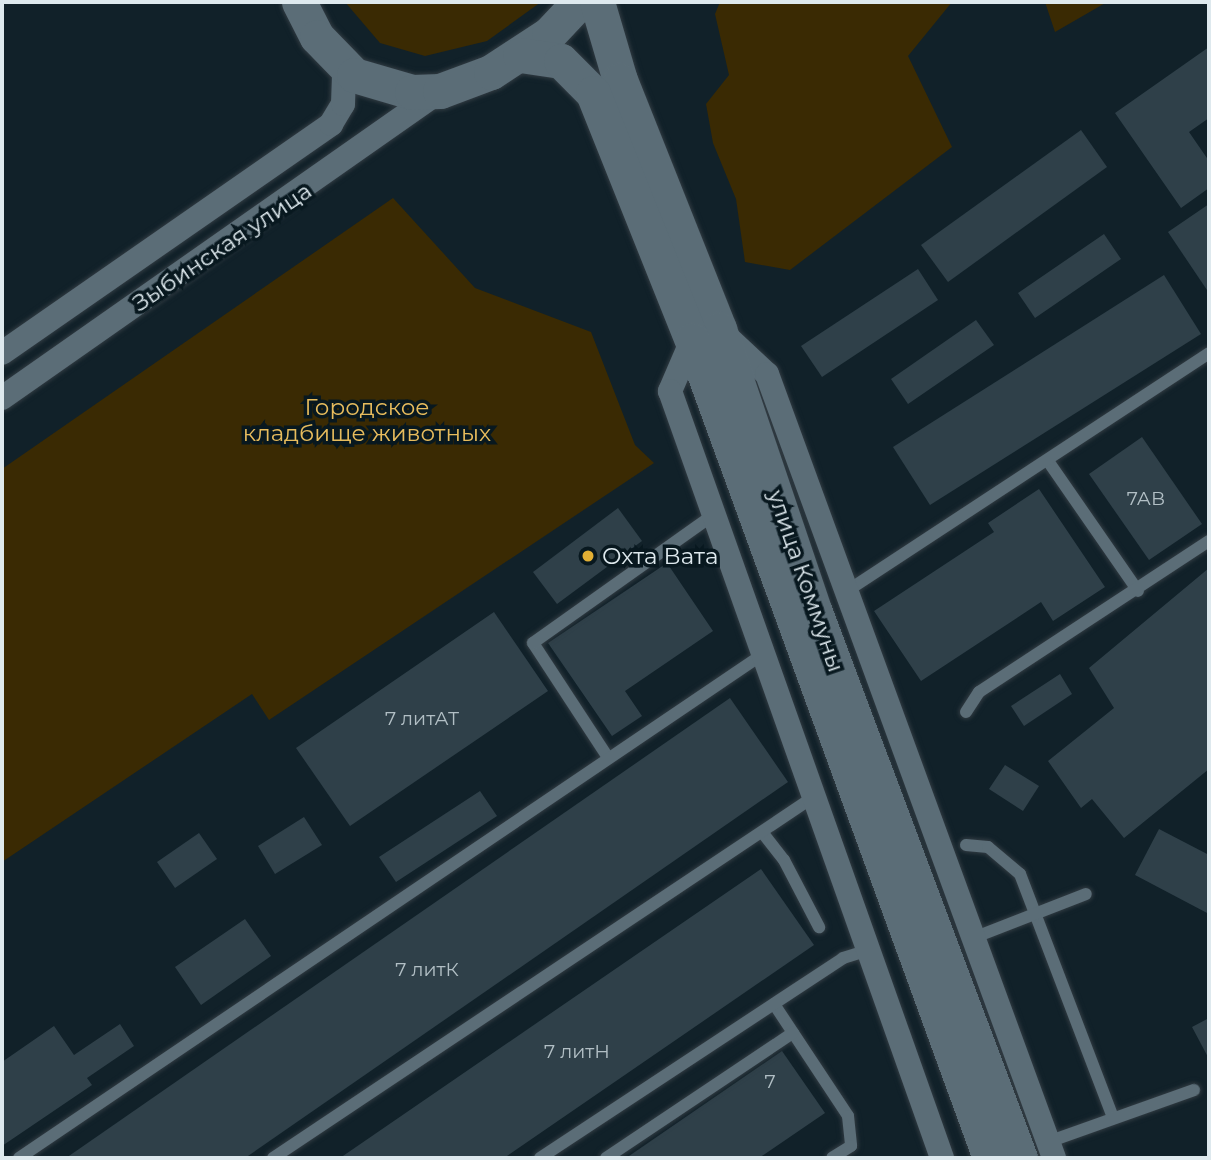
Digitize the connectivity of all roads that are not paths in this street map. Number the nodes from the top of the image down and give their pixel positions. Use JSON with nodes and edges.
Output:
{"nodes":[{"id":1,"x":299,"y":2,"type":"edge"},
{"id":2,"x":579,"y":2,"type":"edge"},
{"id":3,"x":597,"y":2,"type":"edge"},
{"id":4,"x":520,"y":55,"type":"junction"},
{"id":5,"x":344,"y":66,"type":"junction"},
{"id":6,"x":440,"y":91,"type":"junction"},
{"id":7,"x":706,"y":335,"type":"junction"},
{"id":8,"x":2,"y":353,"type":"edge"},
{"id":9,"x":1209,"y":353,"type":"edge"},
{"id":10,"x":2,"y":398,"type":"edge"},
{"id":11,"x":1048,"y":461,"type":"junction"},
{"id":12,"x":713,"y":515,"type":"junction"},
{"id":13,"x":1209,"y":541,"type":"edge"},
{"id":14,"x":1138,"y":591,"type":"junction"},
{"id":15,"x":847,"y":592,"type":"junction"},
{"id":16,"x":763,"y":653,"type":"junction"},
{"id":17,"x":966,"y":712,"type":"dead end"},
{"id":18,"x":607,"y":756,"type":"junction"},
{"id":19,"x":815,"y":796,"type":"junction"},
{"id":20,"x":761,"y":832,"type":"junction"},
{"id":21,"x":966,"y":845,"type":"dead end"},
{"id":22,"x":1086,"y":894,"type":"dead end"},
{"id":23,"x":1036,"y":913,"type":"junction"},
{"id":24,"x":818,"y":927,"type":"dead end"},
{"id":25,"x":974,"y":938,"type":"junction"},
{"id":26,"x":869,"y":950,"type":"junction"},
{"id":27,"x":774,"y":1004,"type":"junction"},
{"id":28,"x":793,"y":1033,"type":"junction"},
{"id":29,"x":1194,"y":1090,"type":"dead end"},
{"id":30,"x":1113,"y":1117,"type":"junction"},
{"id":31,"x":1040,"y":1153,"type":"edge"},
{"id":32,"x":19,"y":1158,"type":"edge"},
{"id":33,"x":274,"y":1158,"type":"edge"},
{"id":34,"x":540,"y":1158,"type":"edge"},
{"id":35,"x":606,"y":1158,"type":"edge"},
{"id":36,"x":832,"y":1158,"type":"edge"},
{"id":37,"x":942,"y":1158,"type":"edge"},
{"id":38,"x":990,"y":1158,"type":"edge"}],
"edges":[{"from":1,"to":5,"type":"street"},
{"from":2,"to":4,"type":"street"},
{"from":3,"to":7,"type":"street","name":"улица Коммуны"},
{"from":4,"to":6,"type":"street"},
{"from":4,"to":7,"type":"street","name":"улица Коммуны"},
{"from":5,"to":6,"type":"street"},
{"from":5,"to":8,"type":"street","name":"Зыбинская улица"},
{"from":6,"to":10,"type":"street","name":"Зыбинская улица"},
{"from":7,"to":12,"type":"street"},
{"from":7,"to":15,"type":"street"},
{"from":7,"to":31,"type":"street","name":"улица Коммуны"},
{"from":7,"to":38,"type":"street","name":"улица Коммуны"},
{"from":9,"to":11,"type":"lane"},
{"from":11,"to":14,"type":"lane"},
{"from":11,"to":15,"type":"lane"},
{"from":12,"to":16,"type":"street"},
{"from":12,"to":18,"type":"lane"},
{"from":13,"to":14,"type":"lane"},
{"from":14,"to":17,"type":"lane"},
{"from":15,"to":25,"type":"street"},
{"from":16,"to":18,"type":"lane"},
{"from":16,"to":19,"type":"street"},
{"from":18,"to":32,"type":"lane"},
{"from":19,"to":20,"type":"lane"},
{"from":19,"to":26,"type":"street"},
{"from":20,"to":24,"type":"lane"},
{"from":20,"to":33,"type":"lane"},
{"from":21,"to":23,"type":"lane"},
{"from":22,"to":23,"type":"lane"},
{"from":23,"to":25,"type":"lane"},
{"from":23,"to":30,"type":"lane"},
{"from":25,"to":31,"type":"street"},
{"from":26,"to":27,"type":"lane"},
{"from":26,"to":37,"type":"street"},
{"from":27,"to":28,"type":"lane"},
{"from":27,"to":34,"type":"lane"},
{"from":28,"to":35,"type":"lane"},
{"from":28,"to":36,"type":"lane"},
{"from":29,"to":30,"type":"lane"},
{"from":30,"to":31,"type":"lane"}]}
